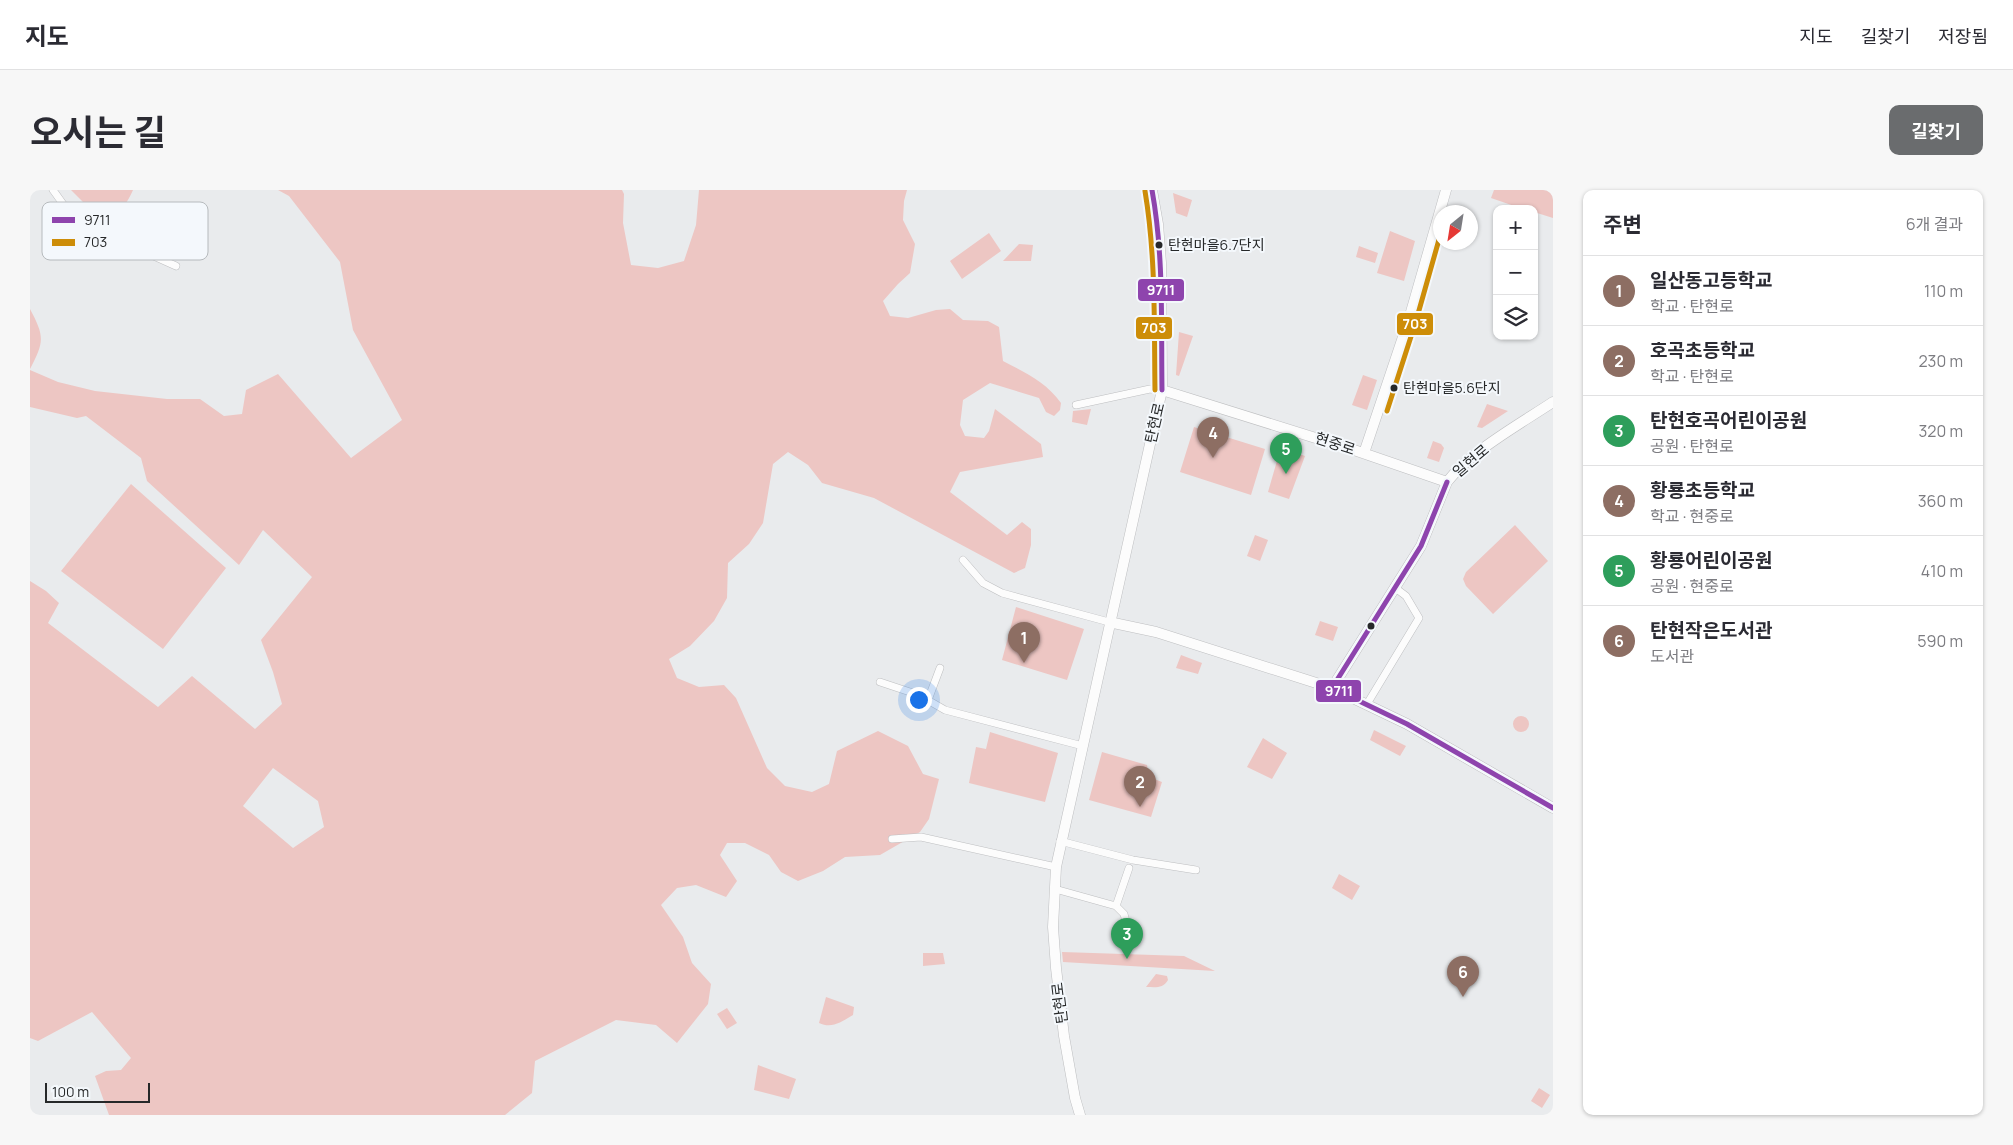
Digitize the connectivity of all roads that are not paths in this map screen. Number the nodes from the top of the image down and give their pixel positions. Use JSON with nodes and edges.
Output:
{"nodes":[{"id":1,"x":53,"y":190,"type":"edge"},
{"id":2,"x":1152,"y":190,"type":"edge"},
{"id":3,"x":1446,"y":190,"type":"edge"},
{"id":4,"x":62,"y":202,"type":"edge"},
{"id":5,"x":164,"y":260,"type":"edge"},
{"id":6,"x":176,"y":266,"type":"dead end"},
{"id":7,"x":1162,"y":390,"type":"junction"},
{"id":8,"x":1553,"y":402,"type":"edge"},
{"id":9,"x":1076,"y":405,"type":"dead end"},
{"id":10,"x":1364,"y":453,"type":"junction"},
{"id":11,"x":1447,"y":482,"type":"junction"},
{"id":12,"x":962,"y":560,"type":"dead end"},
{"id":13,"x":1394,"y":587,"type":"junction"},
{"id":14,"x":1109,"y":622,"type":"junction"},
{"id":15,"x":940,"y":668,"type":"dead end"},
{"id":16,"x":880,"y":682,"type":"dead end"},
{"id":17,"x":1332,"y":688,"type":"junction"},
{"id":18,"x":928,"y":700,"type":"junction"},
{"id":19,"x":1367,"y":704,"type":"junction"},
{"id":20,"x":1083,"y":746,"type":"junction"},
{"id":21,"x":1553,"y":808,"type":"edge"},
{"id":22,"x":892,"y":839,"type":"dead end"},
{"id":23,"x":1060,"y":841,"type":"junction"},
{"id":24,"x":1056,"y":867,"type":"junction"},
{"id":25,"x":1130,"y":868,"type":"dead end"},
{"id":26,"x":1196,"y":870,"type":"dead end"},
{"id":27,"x":1055,"y":889,"type":"junction"},
{"id":28,"x":1116,"y":906,"type":"junction"},
{"id":29,"x":1127,"y":925,"type":"dead end"},
{"id":30,"x":1080,"y":1115,"type":"edge"}],
"edges":[{"from":1,"to":4,"type":"street"},
{"from":2,"to":7,"type":"main road","name":"탄현로"},
{"from":3,"to":10,"type":"main road","name":"현중로"},
{"from":5,"to":6,"type":"street"},
{"from":7,"to":9,"type":"street"},
{"from":7,"to":10,"type":"main road","name":"현중로"},
{"from":7,"to":14,"type":"main road","name":"탄현로"},
{"from":8,"to":11,"type":"main road","name":"일현로"},
{"from":10,"to":11,"type":"main road","name":"현중로"},
{"from":11,"to":13,"type":"main road","name":"일현로"},
{"from":12,"to":14,"type":"street"},
{"from":13,"to":17,"type":"main road","name":"일현로"},
{"from":13,"to":19,"type":"street"},
{"from":14,"to":17,"type":"main road"},
{"from":14,"to":20,"type":"main road","name":"탄현로"},
{"from":15,"to":18,"type":"street"},
{"from":16,"to":18,"type":"street"},
{"from":17,"to":19,"type":"main road"},
{"from":18,"to":20,"type":"street"},
{"from":19,"to":21,"type":"main road"},
{"from":20,"to":23,"type":"main road","name":"탄현로"},
{"from":22,"to":24,"type":"street"},
{"from":23,"to":24,"type":"main road","name":"탄현로"},
{"from":23,"to":26,"type":"street"},
{"from":24,"to":27,"type":"main road","name":"탄현로"},
{"from":25,"to":28,"type":"street"},
{"from":27,"to":28,"type":"street"},
{"from":27,"to":30,"type":"main road","name":"탄현로"},
{"from":28,"to":29,"type":"street"}]}
